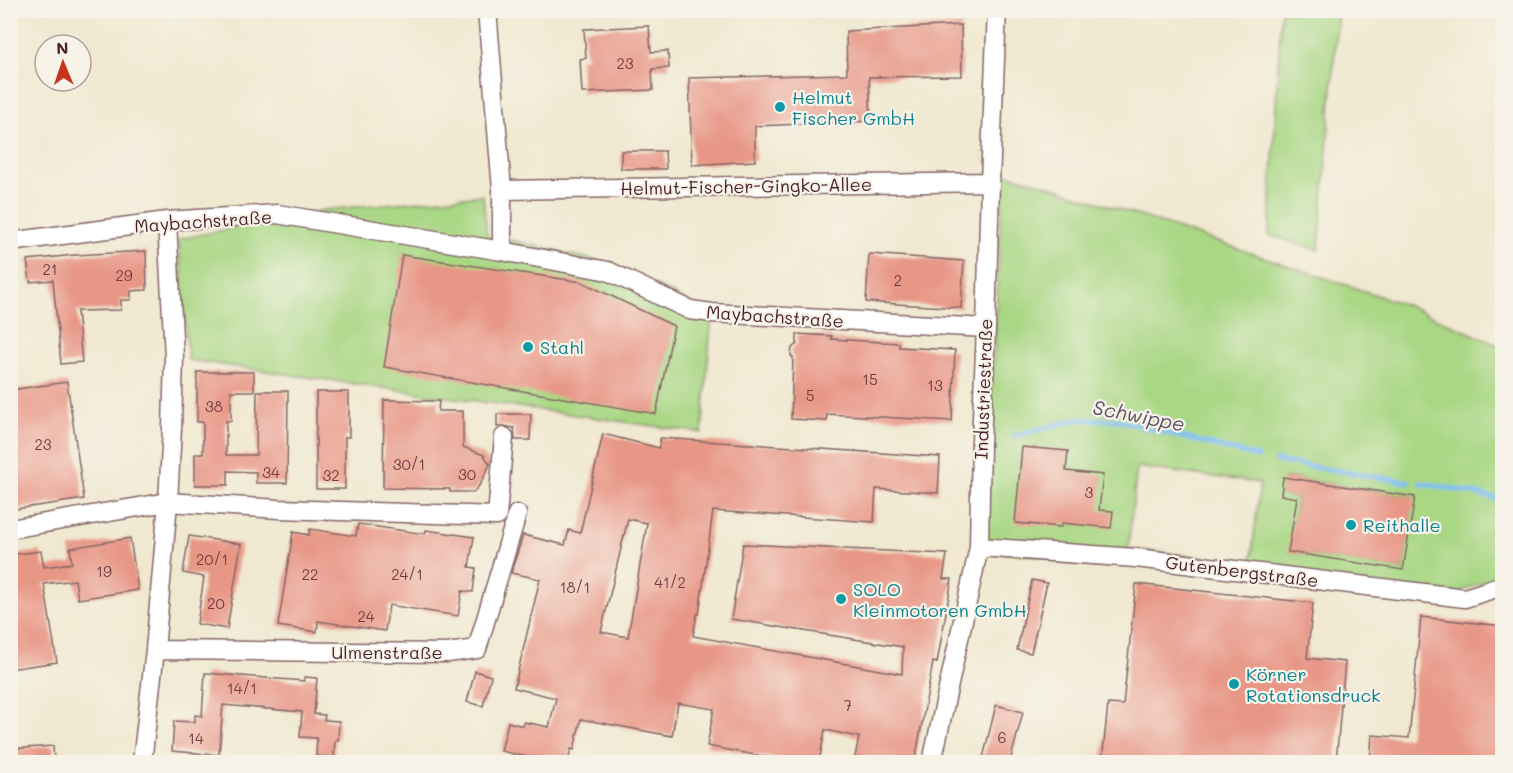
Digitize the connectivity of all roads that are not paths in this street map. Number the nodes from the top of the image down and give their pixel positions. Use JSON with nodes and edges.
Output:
{"nodes":[{"id":1,"x":487,"y":10,"type":"edge"},
{"id":2,"x":998,"y":10,"type":"edge"},
{"id":3,"x":990,"y":182,"type":"junction"},
{"id":4,"x":502,"y":190,"type":"junction"},
{"id":5,"x":167,"y":221,"type":"junction"},
{"id":6,"x":10,"y":242,"type":"edge"},
{"id":7,"x":502,"y":251,"type":"junction"},
{"id":8,"x":986,"y":328,"type":"junction"},
{"id":9,"x":504,"y":437,"type":"dead end"},
{"id":10,"x":168,"y":502,"type":"junction"},
{"id":11,"x":517,"y":514,"type":"dead end"},
{"id":12,"x":10,"y":529,"type":"edge"},
{"id":13,"x":979,"y":547,"type":"junction"},
{"id":14,"x":1503,"y":586,"type":"edge"},
{"id":15,"x":155,"y":650,"type":"junction"},
{"id":16,"x":142,"y":762,"type":"edge"},
{"id":17,"x":932,"y":762,"type":"edge"}],
"edges":[{"from":1,"to":4,"type":"street"},
{"from":2,"to":3,"type":"street","name":"Industriestraße"},
{"from":3,"to":4,"type":"street","name":"Helmut-Fischer-Gingko-Allee"},
{"from":3,"to":8,"type":"street","name":"Industriestraße"},
{"from":4,"to":7,"type":"street"},
{"from":5,"to":6,"type":"street","name":"Maybachstraße"},
{"from":5,"to":7,"type":"street","name":"Maybachstraße"},
{"from":5,"to":10,"type":"street"},
{"from":7,"to":8,"type":"street","name":"Maybachstraße"},
{"from":8,"to":13,"type":"street","name":"Industriestraße"},
{"from":9,"to":10,"type":"street"},
{"from":10,"to":12,"type":"street"},
{"from":10,"to":15,"type":"street"},
{"from":11,"to":15,"type":"street","name":"Ulmenstraße"},
{"from":13,"to":14,"type":"street","name":"Gutenbergstraße"},
{"from":13,"to":17,"type":"street","name":"Industriestraße"},
{"from":15,"to":16,"type":"street"}]}
